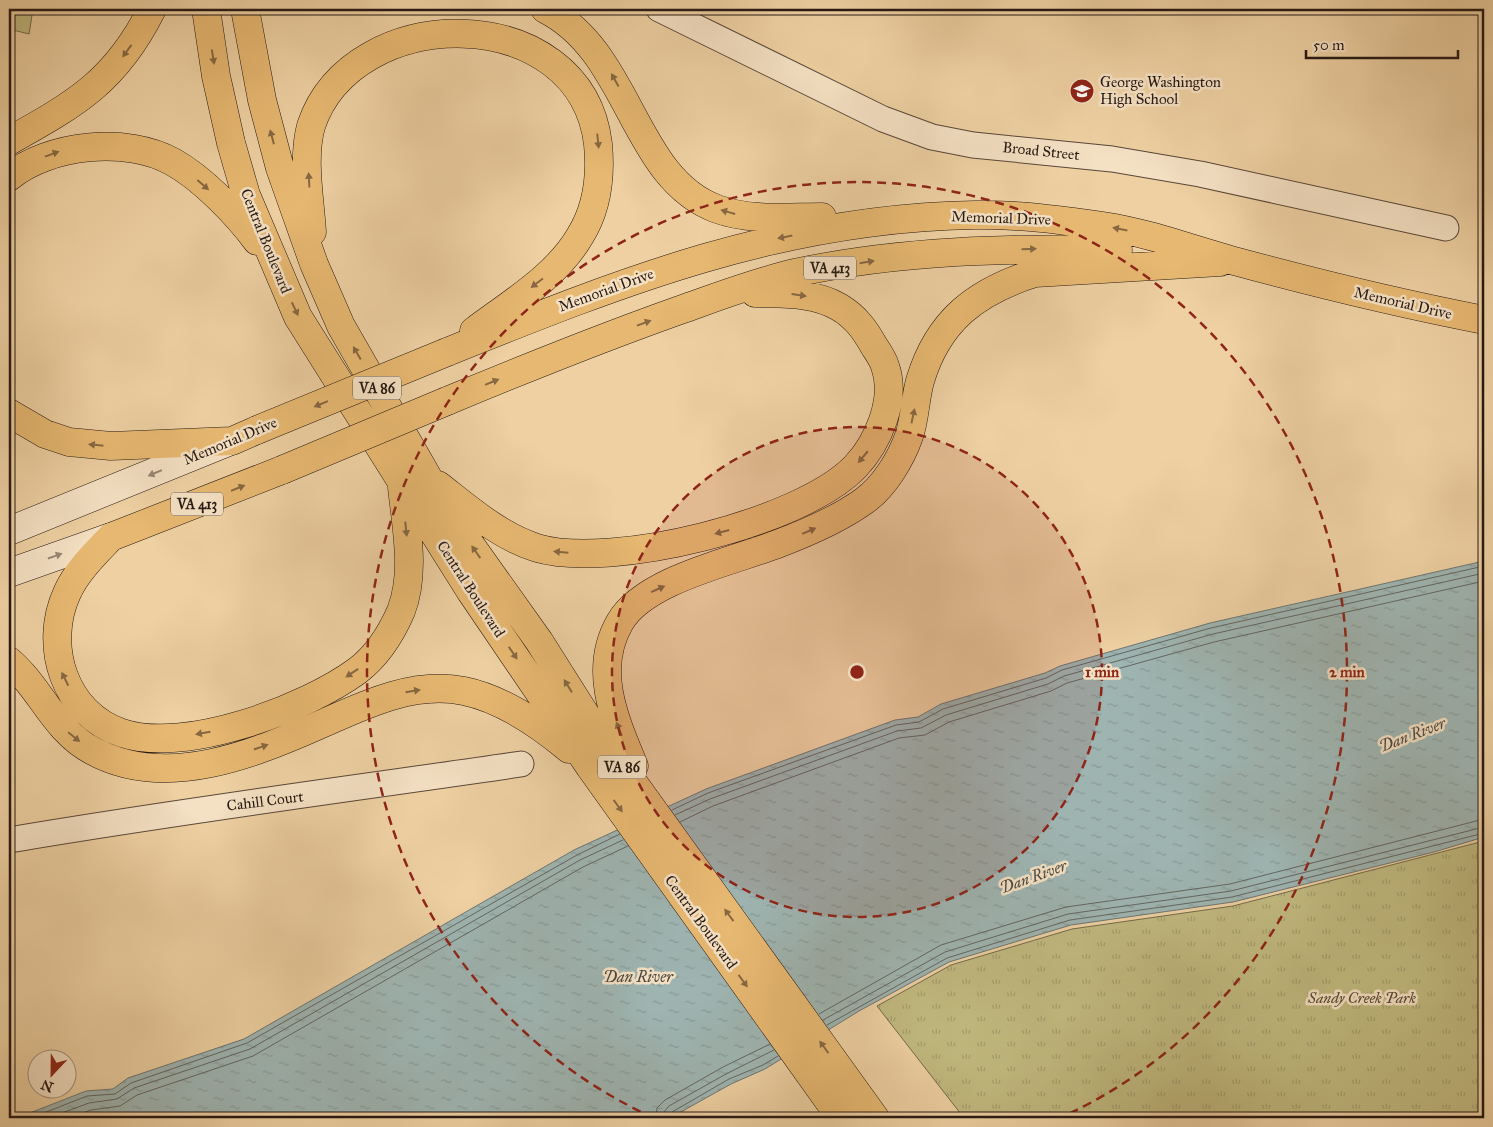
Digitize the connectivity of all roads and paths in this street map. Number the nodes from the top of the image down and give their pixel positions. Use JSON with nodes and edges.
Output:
{"nodes":[{"id":1,"x":152,"y":9,"type":"edge"},
{"id":2,"x":206,"y":9,"type":"edge"},
{"id":3,"x":245,"y":9,"type":"edge"},
{"id":4,"x":545,"y":9,"type":"edge"},
{"id":5,"x":659,"y":9,"type":"edge"},
{"id":6,"x":9,"y":141,"type":"edge"},
{"id":7,"x":9,"y":177,"type":"edge"},
{"id":8,"x":899,"y":218,"type":"junction"},
{"id":9,"x":1446,"y":228,"type":"dead end"},
{"id":10,"x":1234,"y":261,"type":"junction"},
{"id":11,"x":274,"y":264,"type":"junction"},
{"id":12,"x":314,"y":264,"type":"junction"},
{"id":13,"x":733,"y":291,"type":"junction"},
{"id":14,"x":1484,"y":320,"type":"edge"},
{"id":15,"x":447,"y":352,"type":"junction"},
{"id":16,"x":9,"y":413,"type":"edge"},
{"id":17,"x":232,"y":441,"type":"junction"},
{"id":18,"x":429,"y":478,"type":"junction"},
{"id":19,"x":401,"y":481,"type":"junction"},
{"id":20,"x":9,"y":531,"type":"edge"},
{"id":21,"x":111,"y":537,"type":"junction"},
{"id":22,"x":9,"y":573,"type":"edge"},
{"id":23,"x":9,"y":661,"type":"edge"},
{"id":24,"x":521,"y":764,"type":"dead end"},
{"id":25,"x":590,"y":767,"type":"junction"},
{"id":26,"x":651,"y":807,"type":"junction"},
{"id":27,"x":9,"y":840,"type":"edge"},
{"id":28,"x":834,"y":1108,"type":"edge"},
{"id":29,"x":875,"y":1118,"type":"edge"}],
"edges":[{"from":1,"to":6,"type":"main road","one_way":true},
{"from":2,"to":11,"type":"main road","name":"Central Boulevard","one_way":true},
{"from":12,"to":3,"type":"main road","name":"Central Boulevard","number":"VA 86","one_way":true},
{"from":8,"to":4,"type":"main road","one_way":true},
{"from":5,"to":9,"type":"street","name":"Broad Street"},
{"from":7,"to":11,"type":"main road","one_way":true},
{"from":10,"to":8,"type":"main road","name":"Memorial Drive","one_way":true},
{"from":8,"to":15,"type":"main road","name":"Memorial Drive","one_way":true},
{"from":13,"to":10,"type":"main road","name":"Memorial Drive","number":"VA 413","one_way":true},
{"from":10,"to":14,"type":"main road","name":"Memorial Drive"},
{"from":26,"to":10,"type":"main road","one_way":true},
{"from":11,"to":19,"type":"main road","name":"Central Boulevard","one_way":true},
{"from":12,"to":15,"type":"main road","one_way":true},
{"from":18,"to":12,"type":"main road","name":"Central Boulevard","number":"VA 86","one_way":true},
{"from":13,"to":18,"type":"main road","one_way":true},
{"from":21,"to":13,"type":"main road","name":"Memorial Drive","number":"VA 413","one_way":true,"bridge":true},
{"from":15,"to":17,"type":"main road","name":"Memorial Drive","one_way":true,"bridge":true},
{"from":17,"to":16,"type":"main road","one_way":true},
{"from":17,"to":20,"type":"main road","name":"Memorial Drive","one_way":true},
{"from":26,"to":18,"type":"main road","name":"Central Boulevard","number":"VA 86","one_way":true},
{"from":19,"to":21,"type":"main road","one_way":true},
{"from":19,"to":25,"type":"main road","name":"Central Boulevard","one_way":true},
{"from":22,"to":21,"type":"main road","name":"Memorial Drive","number":"VA 413","one_way":true},
{"from":23,"to":25,"type":"main road","one_way":true},
{"from":24,"to":27,"type":"street","name":"Cahill Court"},
{"from":25,"to":28,"type":"main road","name":"Central Boulevard","one_way":true},
{"from":29,"to":26,"type":"main road","name":"Central Boulevard","one_way":true}]}
